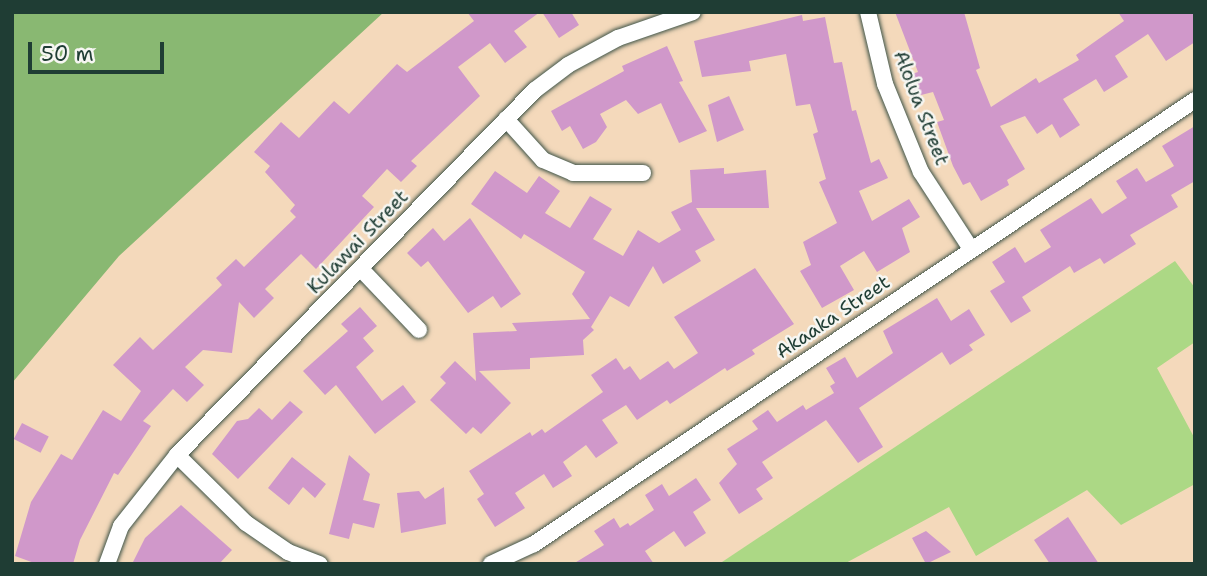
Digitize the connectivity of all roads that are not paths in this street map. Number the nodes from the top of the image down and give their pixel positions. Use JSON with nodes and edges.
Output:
{"nodes":[{"id":1,"x":692,"y":12,"type":"edge"},
{"id":2,"x":867,"y":12,"type":"edge"},
{"id":3,"x":1195,"y":100,"type":"edge"},
{"id":4,"x":506,"y":119,"type":"junction"},
{"id":5,"x":643,"y":173,"type":"dead end"},
{"id":6,"x":971,"y":249,"type":"junction"},
{"id":7,"x":362,"y":270,"type":"junction"},
{"id":8,"x":419,"y":330,"type":"dead end"},
{"id":9,"x":177,"y":455,"type":"junction"},
{"id":10,"x":107,"y":564,"type":"edge"},
{"id":11,"x":320,"y":564,"type":"edge"},
{"id":12,"x":491,"y":564,"type":"edge"}],
"edges":[{"from":1,"to":4,"type":"street","name":"Kulawai Street"},
{"from":2,"to":6,"type":"street","name":"Alolua Street"},
{"from":3,"to":6,"type":"street","name":"Akaaka Street"},
{"from":4,"to":5,"type":"street"},
{"from":4,"to":7,"type":"street","name":"Kulawai Street"},
{"from":6,"to":12,"type":"street","name":"Akaaka Street"},
{"from":7,"to":8,"type":"street"},
{"from":7,"to":9,"type":"street","name":"Kulawai Street"},
{"from":9,"to":10,"type":"street","name":"Kulawai Street"},
{"from":9,"to":11,"type":"street"}]}
